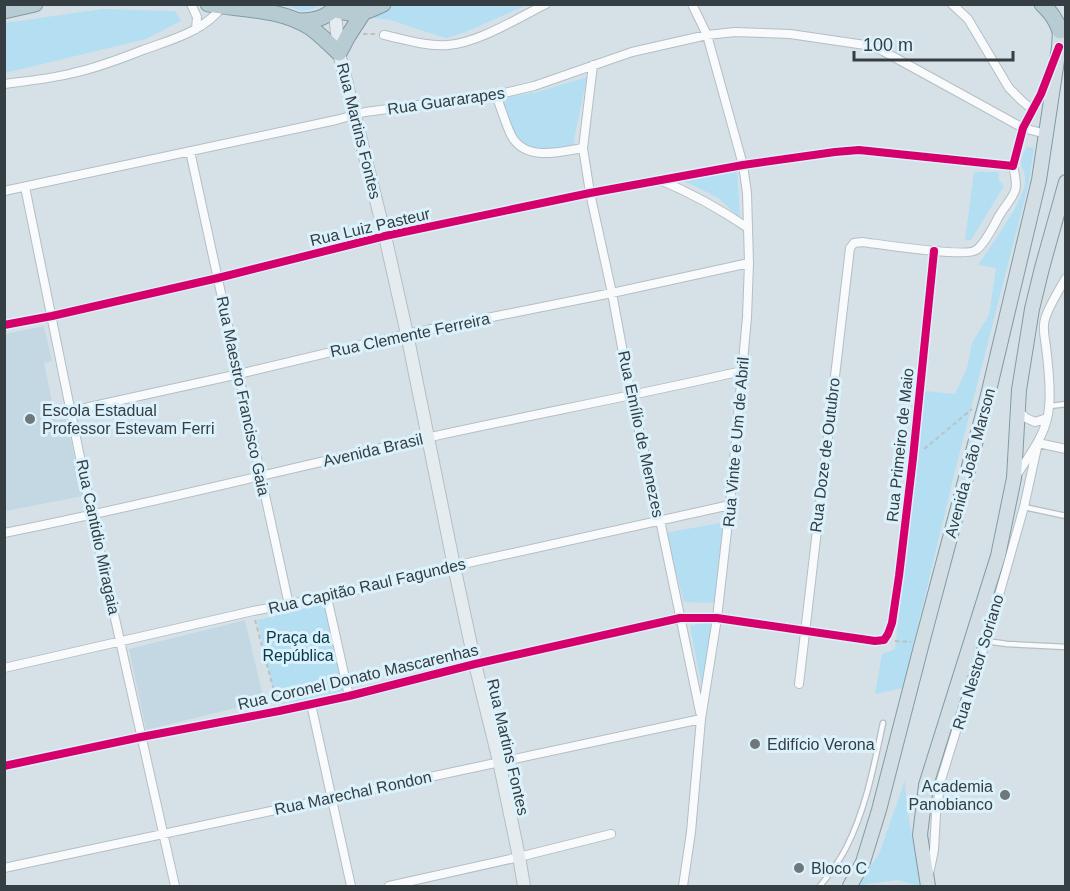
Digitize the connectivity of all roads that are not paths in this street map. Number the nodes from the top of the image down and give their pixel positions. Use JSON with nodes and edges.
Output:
{"nodes":[{"id":1,"x":35,"y":4,"type":"edge"},
{"id":2,"x":191,"y":4,"type":"edge"},
{"id":3,"x":383,"y":4,"type":"edge"},
{"id":4,"x":546,"y":4,"type":"edge"},
{"id":5,"x":692,"y":4,"type":"edge"},
{"id":6,"x":952,"y":4,"type":"edge"},
{"id":7,"x":1042,"y":4,"type":"edge"},
{"id":8,"x":215,"y":6,"type":"edge"},
{"id":9,"x":334,"y":7,"type":"edge"},
{"id":10,"x":4,"y":11,"type":"edge"},
{"id":11,"x":363,"y":13,"type":"junction"},
{"id":12,"x":299,"y":21,"type":"junction"},
{"id":13,"x":196,"y":29,"type":"junction"},
{"id":14,"x":1060,"y":32,"type":"joint"},
{"id":15,"x":384,"y":35,"type":"road end"},
{"id":16,"x":707,"y":35,"type":"junction"},
{"id":17,"x":1059,"y":47,"type":"junction"},
{"id":18,"x":339,"y":53,"type":"junction"},
{"id":19,"x":593,"y":65,"type":"junction"},
{"id":20,"x":4,"y":84,"type":"edge"},
{"id":21,"x":496,"y":95,"type":"junction"},
{"id":22,"x":1034,"y":110,"type":"junction"},
{"id":23,"x":355,"y":115,"type":"junction"},
{"id":24,"x":1023,"y":128,"type":"junction"},
{"id":25,"x":1046,"y":134,"type":"junction"},
{"id":26,"x":583,"y":148,"type":"junction"},
{"id":27,"x":190,"y":151,"type":"junction"},
{"id":28,"x":743,"y":165,"type":"junction"},
{"id":29,"x":1012,"y":166,"type":"junction"},
{"id":30,"x":659,"y":180,"type":"junction"},
{"id":31,"x":1065,"y":182,"type":"edge"},
{"id":32,"x":25,"y":187,"type":"junction"},
{"id":33,"x":4,"y":191,"type":"edge"},
{"id":34,"x":590,"y":193,"type":"junction"},
{"id":35,"x":748,"y":228,"type":"junction"},
{"id":36,"x":385,"y":236,"type":"junction"},
{"id":37,"x":934,"y":251,"type":"junction"},
{"id":38,"x":749,"y":263,"type":"junction"},
{"id":39,"x":218,"y":278,"type":"junction"},
{"id":40,"x":1065,"y":278,"type":"edge"},
{"id":41,"x":612,"y":293,"type":"junction"},
{"id":42,"x":52,"y":316,"type":"junction"},
{"id":43,"x":4,"y":325,"type":"edge"},
{"id":44,"x":407,"y":334,"type":"junction"},
{"id":45,"x":742,"y":371,"type":"junction"},
{"id":46,"x":239,"y":374,"type":"junction"},
{"id":47,"x":631,"y":396,"type":"junction"},
{"id":48,"x":1065,"y":404,"type":"edge"},
{"id":49,"x":1050,"y":406,"type":"junction"},
{"id":50,"x":1018,"y":410,"type":"junction"},
{"id":51,"x":71,"y":411,"type":"junction"},
{"id":52,"x":1047,"y":418,"type":"junction"},
{"id":53,"x":427,"y":438,"type":"junction"},
{"id":54,"x":1038,"y":443,"type":"junction"},
{"id":55,"x":1065,"y":449,"type":"edge"},
{"id":56,"x":261,"y":476,"type":"junction"},
{"id":57,"x":1014,"y":478,"type":"junction"},
{"id":58,"x":730,"y":505,"type":"junction"},
{"id":59,"x":1024,"y":507,"type":"junction"},
{"id":60,"x":92,"y":516,"type":"junction"},
{"id":61,"x":1065,"y":516,"type":"edge"},
{"id":62,"x":660,"y":520,"type":"junction"},
{"id":63,"x":4,"y":533,"type":"edge"},
{"id":64,"x":454,"y":566,"type":"junction"},
{"id":65,"x":327,"y":597,"type":"junction"},
{"id":66,"x":289,"y":605,"type":"junction"},
{"id":67,"x":680,"y":618,"type":"junction"},
{"id":68,"x":717,"y":618,"type":"junction"},
{"id":69,"x":805,"y":631,"type":"junction"},
{"id":70,"x":884,"y":640,"type":"joint"},
{"id":71,"x":121,"y":641,"type":"junction"},
{"id":72,"x":986,"y":641,"type":"junction"},
{"id":73,"x":1065,"y":647,"type":"edge"},
{"id":74,"x":475,"y":664,"type":"junction"},
{"id":75,"x":4,"y":668,"type":"edge"},
{"id":76,"x":799,"y":684,"type":"dead end"},
{"id":77,"x":349,"y":696,"type":"junction"},
{"id":78,"x":311,"y":704,"type":"junction"},
{"id":79,"x":701,"y":719,"type":"junction"},
{"id":80,"x":883,"y":723,"type":"dead end"},
{"id":81,"x":141,"y":737,"type":"junction"},
{"id":82,"x":499,"y":761,"type":"junction"},
{"id":83,"x":4,"y":766,"type":"edge"},
{"id":84,"x":332,"y":797,"type":"junction"},
{"id":85,"x":163,"y":834,"type":"junction"},
{"id":86,"x":611,"y":834,"type":"dead end"},
{"id":87,"x":519,"y":857,"type":"junction"},
{"id":88,"x":4,"y":868,"type":"edge"},
{"id":89,"x":927,"y":884,"type":"edge"},
{"id":90,"x":175,"y":886,"type":"edge"},
{"id":91,"x":351,"y":886,"type":"edge"},
{"id":92,"x":389,"y":886,"type":"edge"},
{"id":93,"x":524,"y":886,"type":"edge"},
{"id":94,"x":683,"y":886,"type":"edge"},
{"id":95,"x":819,"y":886,"type":"edge"},
{"id":96,"x":850,"y":886,"type":"edge"}],
"edges":[{"from":1,"to":10,"type":"highway"},
{"from":2,"to":13,"type":"street"},
{"from":3,"to":11,"type":"highway"},
{"from":4,"to":15,"type":"street"},
{"from":5,"to":16,"type":"street","name":"Rua Vinte e Um de Abril"},
{"from":6,"to":22,"type":"street"},
{"from":7,"to":14,"type":"highway"},
{"from":8,"to":12,"type":"highway"},
{"from":8,"to":13,"type":"street"},
{"from":9,"to":11,"type":"highway"},
{"from":9,"to":12,"type":"highway"},
{"from":9,"to":18,"type":"street","name":"Rua Martins Fontes"},
{"from":11,"to":18,"type":"highway"},
{"from":12,"to":18,"type":"highway"},
{"from":13,"to":20,"type":"street"},
{"from":14,"to":17,"type":"main road","name":"Avenida João Marson"},
{"from":16,"to":19,"type":"street","name":"Rua Guararapes"},
{"from":16,"to":24,"type":"street","name":"Rua Guararapes"},
{"from":16,"to":28,"type":"street","name":"Rua Vinte e Um de Abril"},
{"from":17,"to":22,"type":"street"},
{"from":17,"to":25,"type":"main road","name":"Avenida João Marson"},
{"from":18,"to":23,"type":"street","name":"Rua Martins Fontes"},
{"from":19,"to":21,"type":"street","name":"Rua Guararapes"},
{"from":19,"to":26,"type":"street","name":"Rua Emílio de Menezes"},
{"from":21,"to":23,"type":"street","name":"Rua Guararapes"},
{"from":21,"to":26,"type":"street"},
{"from":22,"to":24,"type":"street"},
{"from":23,"to":27,"type":"street","name":"Rua Guararapes"},
{"from":23,"to":36,"type":"street","name":"Rua Martins Fontes"},
{"from":24,"to":25,"type":"street","name":"Rua Guararapes"},
{"from":24,"to":29,"type":"street"},
{"from":25,"to":96,"type":"main road","name":"Avenida João Marson"},
{"from":26,"to":34,"type":"street","name":"Rua Emílio de Menezes"},
{"from":27,"to":32,"type":"street","name":"Rua Guararapes"},
{"from":27,"to":39,"type":"street","name":"Rua Maestro Francisco Gaia"},
{"from":28,"to":29,"type":"street","name":"Rua Luiz Pasteur"},
{"from":28,"to":30,"type":"street","name":"Rua Luiz Pasteur"},
{"from":28,"to":35,"type":"street","name":"Rua Vinte e Um de Abril"},
{"from":29,"to":37,"type":"street"},
{"from":30,"to":34,"type":"street","name":"Rua Luiz Pasteur"},
{"from":30,"to":35,"type":"street"},
{"from":31,"to":50,"type":"main road","name":"Avenida João Marson"},
{"from":32,"to":33,"type":"street","name":"Rua Guararapes"},
{"from":32,"to":42,"type":"street","name":"Rua Cantidio Miragaia"},
{"from":34,"to":36,"type":"street","name":"Rua Luiz Pasteur"},
{"from":34,"to":41,"type":"street","name":"Rua Emílio de Menezes"},
{"from":35,"to":38,"type":"street","name":"Rua Vinte e Um de Abril"},
{"from":36,"to":39,"type":"street","name":"Rua Luiz Pasteur"},
{"from":36,"to":44,"type":"street","name":"Rua Martins Fontes"},
{"from":37,"to":69,"type":"street","name":"Rua Doze de Outubro"},
{"from":37,"to":70,"type":"street","name":"Rua Primeiro de Maio"},
{"from":38,"to":41,"type":"street","name":"Rua Clemente Ferreira"},
{"from":38,"to":45,"type":"street","name":"Rua Vinte e Um de Abril"},
{"from":39,"to":42,"type":"street","name":"Rua Luiz Pasteur"},
{"from":39,"to":46,"type":"street","name":"Rua Maestro Francisco Gaia"},
{"from":40,"to":49,"type":"street"},
{"from":41,"to":44,"type":"street","name":"Rua Clemente Ferreira"},
{"from":41,"to":47,"type":"street","name":"Rua Emílio de Menezes"},
{"from":42,"to":43,"type":"street","name":"Rua Luiz Pasteur"},
{"from":42,"to":51,"type":"street","name":"Rua Cantidio Miragaia"},
{"from":44,"to":46,"type":"street","name":"Rua Clemente Ferreira"},
{"from":44,"to":53,"type":"street","name":"Rua Martins Fontes"},
{"from":45,"to":47,"type":"street","name":"Avenida Brasil"},
{"from":45,"to":58,"type":"street","name":"Rua Vinte e Um de Abril"},
{"from":46,"to":51,"type":"street","name":"Rua Clemente Ferreira"},
{"from":46,"to":56,"type":"street","name":"Rua Maestro Francisco Gaia"},
{"from":47,"to":53,"type":"street","name":"Avenida Brasil"},
{"from":47,"to":62,"type":"street","name":"Rua Emílio de Menezes"},
{"from":48,"to":49,"type":"lane"},
{"from":49,"to":52,"type":"street"},
{"from":50,"to":52,"type":"street"},
{"from":50,"to":57,"type":"main road","name":"Avenida João Marson"},
{"from":51,"to":60,"type":"street","name":"Rua Cantidio Miragaia"},
{"from":52,"to":54,"type":"street"},
{"from":53,"to":56,"type":"street","name":"Avenida Brasil"},
{"from":53,"to":64,"type":"street","name":"Rua Martins Fontes"},
{"from":54,"to":55,"type":"street"},
{"from":54,"to":57,"type":"street"},
{"from":54,"to":59,"type":"street","name":"Rua Nestor Soriano"},
{"from":56,"to":60,"type":"street","name":"Avenida Brasil"},
{"from":56,"to":66,"type":"street","name":"Rua Maestro Francisco Gaia"},
{"from":57,"to":89,"type":"main road","name":"Avenida João Marson"},
{"from":58,"to":62,"type":"street","name":"Rua Capitão Raul Fagundes"},
{"from":58,"to":68,"type":"street","name":"Rua Vinte e Um de Abril"},
{"from":59,"to":61,"type":"lane"},
{"from":59,"to":72,"type":"street","name":"Rua Nestor Soriano"},
{"from":60,"to":63,"type":"street","name":"Avenida Brasil"},
{"from":60,"to":71,"type":"street","name":"Rua Cantidio Miragaia"},
{"from":62,"to":64,"type":"street","name":"Rua Capitão Raul Fagundes"},
{"from":62,"to":67,"type":"street","name":"Rua Emílio de Menezes"},
{"from":64,"to":65,"type":"street","name":"Rua Capitão Raul Fagundes"},
{"from":64,"to":74,"type":"street","name":"Rua Martins Fontes"},
{"from":65,"to":66,"type":"street","name":"Rua Capitão Raul Fagundes"},
{"from":65,"to":77,"type":"street"},
{"from":66,"to":71,"type":"street","name":"Rua Capitão Raul Fagundes"},
{"from":67,"to":68,"type":"street","name":"Rua Coronel Donato Mascarenhas"},
{"from":67,"to":74,"type":"street","name":"Rua Coronel Donato Mascarenhas"},
{"from":67,"to":79,"type":"street","name":"Rua Emílio de Menezes"},
{"from":68,"to":69,"type":"street","name":"Rua Coronel Donato Mascarenhas"},
{"from":68,"to":79,"type":"street","name":"Rua Vinte e Um de Abril"},
{"from":69,"to":70,"type":"street","name":"Rua Coronel Donato Mascarenhas"},
{"from":69,"to":76,"type":"street","name":"Rua Doze de Outubro"},
{"from":71,"to":75,"type":"street","name":"Rua Capitão Raul Fagundes"},
{"from":71,"to":81,"type":"street","name":"Rua Cantidio Miragaia"},
{"from":72,"to":73,"type":"lane"},
{"from":72,"to":89,"type":"street","name":"Rua Nestor Soriano"},
{"from":74,"to":77,"type":"street","name":"Rua Coronel Donato Mascarenhas"},
{"from":74,"to":82,"type":"street","name":"Rua Martins Fontes"},
{"from":77,"to":78,"type":"street","name":"Rua Coronel Donato Mascarenhas"},
{"from":78,"to":81,"type":"street","name":"Rua Coronel Donato Mascarenhas"},
{"from":78,"to":84,"type":"street"},
{"from":79,"to":82,"type":"street","name":"Rua Marechal Rondon"},
{"from":79,"to":94,"type":"street","name":"Rua Vinte e Um de Abril"},
{"from":80,"to":95,"type":"lane"},
{"from":81,"to":83,"type":"street","name":"Rua Coronel Donato Mascarenhas"},
{"from":81,"to":85,"type":"street","name":"Rua Cantidio Miragaia"},
{"from":82,"to":84,"type":"street","name":"Rua Marechal Rondon"},
{"from":82,"to":87,"type":"street","name":"Rua Martins Fontes"},
{"from":84,"to":85,"type":"street","name":"Rua Marechal Rondon"},
{"from":84,"to":91,"type":"street"},
{"from":85,"to":88,"type":"street","name":"Rua Marechal Rondon"},
{"from":85,"to":90,"type":"street","name":"Rua Cantidio Miragaia"},
{"from":86,"to":87,"type":"street"},
{"from":87,"to":92,"type":"street"},
{"from":87,"to":93,"type":"street","name":"Rua Martins Fontes"}]}
